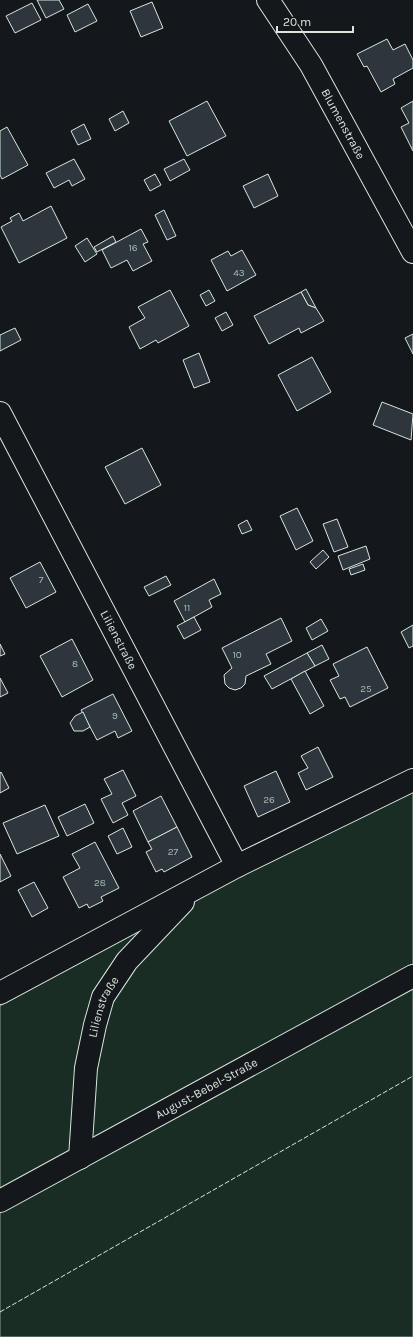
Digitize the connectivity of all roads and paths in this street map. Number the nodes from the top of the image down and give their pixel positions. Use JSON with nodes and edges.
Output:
{"nodes":[{"id":1,"x":268,"y":0,"type":"edge"},
{"id":2,"x":413,"y":252,"type":"edge"},
{"id":3,"x":0,"y":413,"type":"edge"},
{"id":4,"x":413,"y":780,"type":"edge"},
{"id":5,"x":237,"y":866,"type":"junction"},
{"id":6,"x":198,"y":887,"type":"junction"},
{"id":7,"x":413,"y":976,"type":"edge"},
{"id":8,"x":0,"y":993,"type":"edge"},
{"id":9,"x":80,"y":1158,"type":"junction"},
{"id":10,"x":0,"y":1201,"type":"edge"}],
"edges":[{"from":1,"to":2,"type":"street","name":"Blumenstraße"},
{"from":3,"to":5,"type":"street","name":"Lilienstraße"},
{"from":4,"to":5,"type":"street"},
{"from":5,"to":6,"type":"street"},
{"from":6,"to":8,"type":"street"},
{"from":6,"to":9,"type":"street","name":"Lilienstraße"},
{"from":7,"to":9,"type":"street","name":"August-Bebel-Straße"},
{"from":9,"to":10,"type":"street","name":"August-Bebel-Straße"}]}
